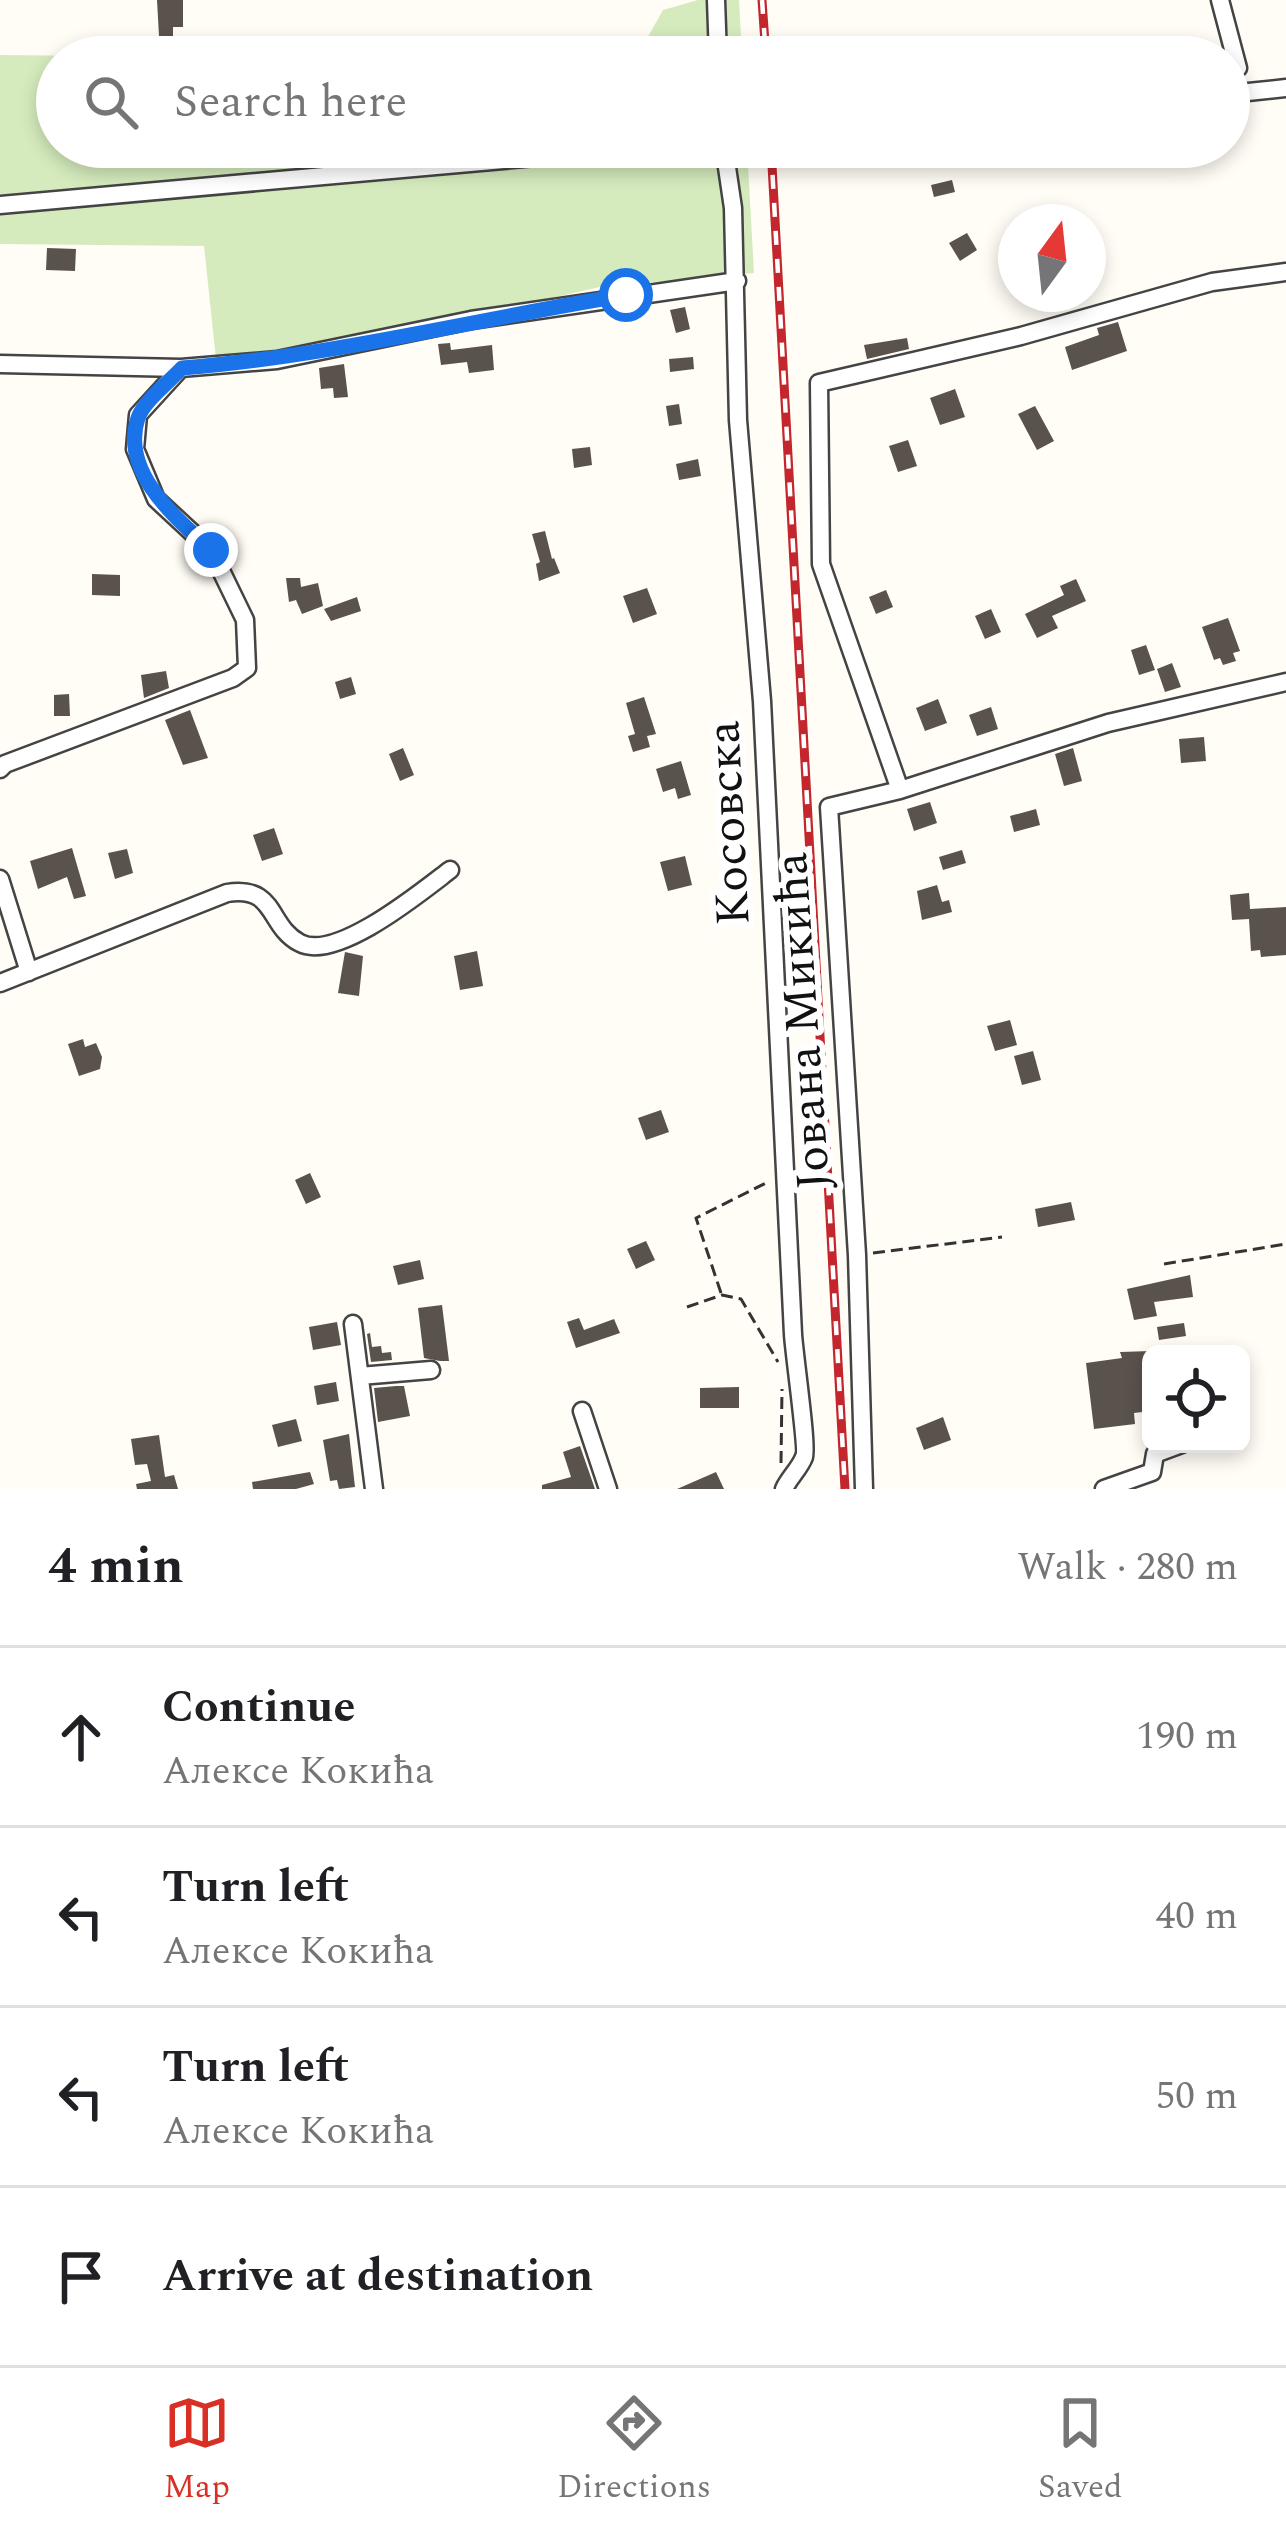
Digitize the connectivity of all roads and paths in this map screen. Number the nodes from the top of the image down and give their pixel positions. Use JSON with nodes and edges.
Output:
{"nodes":[{"id":1,"x":716,"y":0,"type":"edge"},
{"id":2,"x":1220,"y":0,"type":"edge"},
{"id":3,"x":717,"y":36,"type":"edge"},
{"id":4,"x":1230,"y":36,"type":"edge"},
{"id":5,"x":1286,"y":88,"type":"edge"},
{"id":6,"x":1250,"y":92,"type":"edge"},
{"id":7,"x":408,"y":168,"type":"edge"},
{"id":8,"x":727,"y":168,"type":"edge"},
{"id":9,"x":0,"y":205,"type":"edge"},
{"id":10,"x":1286,"y":272,"type":"edge"},
{"id":11,"x":737,"y":281,"type":"junction"},
{"id":12,"x":0,"y":364,"type":"edge"},
{"id":13,"x":182,"y":368,"type":"junction"},
{"id":14,"x":1286,"y":682,"type":"edge"},
{"id":15,"x":0,"y":769,"type":"edge"},
{"id":16,"x":901,"y":790,"type":"junction"},
{"id":17,"x":450,"y":870,"type":"dead end"},
{"id":18,"x":0,"y":879,"type":"edge"},
{"id":19,"x":29,"y":972,"type":"junction"},
{"id":20,"x":0,"y":983,"type":"edge"},
{"id":21,"x":784,"y":1175,"type":"junction"},
{"id":22,"x":1002,"y":1237,"type":"dead end"},
{"id":23,"x":1286,"y":1244,"type":"edge"},
{"id":24,"x":856,"y":1255,"type":"junction"},
{"id":25,"x":1164,"y":1264,"type":"dead end"},
{"id":26,"x":722,"y":1294,"type":"junction"},
{"id":27,"x":687,"y":1306,"type":"dead end"},
{"id":28,"x":353,"y":1324,"type":"dead end"},
{"id":29,"x":431,"y":1370,"type":"dead end"},
{"id":30,"x":360,"y":1376,"type":"junction"},
{"id":31,"x":582,"y":1412,"type":"dead end"},
{"id":32,"x":1158,"y":1453,"type":"edge"},
{"id":33,"x":781,"y":1465,"type":"dead end"},
{"id":34,"x":374,"y":1489,"type":"edge"},
{"id":35,"x":608,"y":1489,"type":"edge"},
{"id":36,"x":784,"y":1489,"type":"edge"},
{"id":37,"x":864,"y":1489,"type":"edge"},
{"id":38,"x":1104,"y":1489,"type":"edge"}],
"edges":[{"from":1,"to":3,"type":"street"},
{"from":2,"to":4,"type":"street"},
{"from":5,"to":6,"type":"street"},
{"from":7,"to":9,"type":"street"},
{"from":8,"to":11,"type":"street","name":"Косовска"},
{"from":10,"to":16,"type":"street"},
{"from":11,"to":13,"type":"street"},
{"from":11,"to":21,"type":"street","name":"Косовска"},
{"from":12,"to":13,"type":"street"},
{"from":13,"to":15,"type":"street"},
{"from":14,"to":16,"type":"street","name":"Јована Микића"},
{"from":16,"to":24,"type":"street","name":"Јована Микића"},
{"from":17,"to":19,"type":"street"},
{"from":18,"to":19,"type":"street"},
{"from":19,"to":20,"type":"street"},
{"from":21,"to":26,"type":"path"},
{"from":21,"to":36,"type":"street","name":"Косовска"},
{"from":22,"to":24,"type":"path"},
{"from":23,"to":25,"type":"path"},
{"from":24,"to":37,"type":"street","name":"Јована Микића"},
{"from":26,"to":27,"type":"path"},
{"from":26,"to":33,"type":"path"},
{"from":28,"to":30,"type":"street"},
{"from":29,"to":30,"type":"street"},
{"from":30,"to":34,"type":"street"},
{"from":31,"to":35,"type":"street"},
{"from":32,"to":38,"type":"street"}]}
